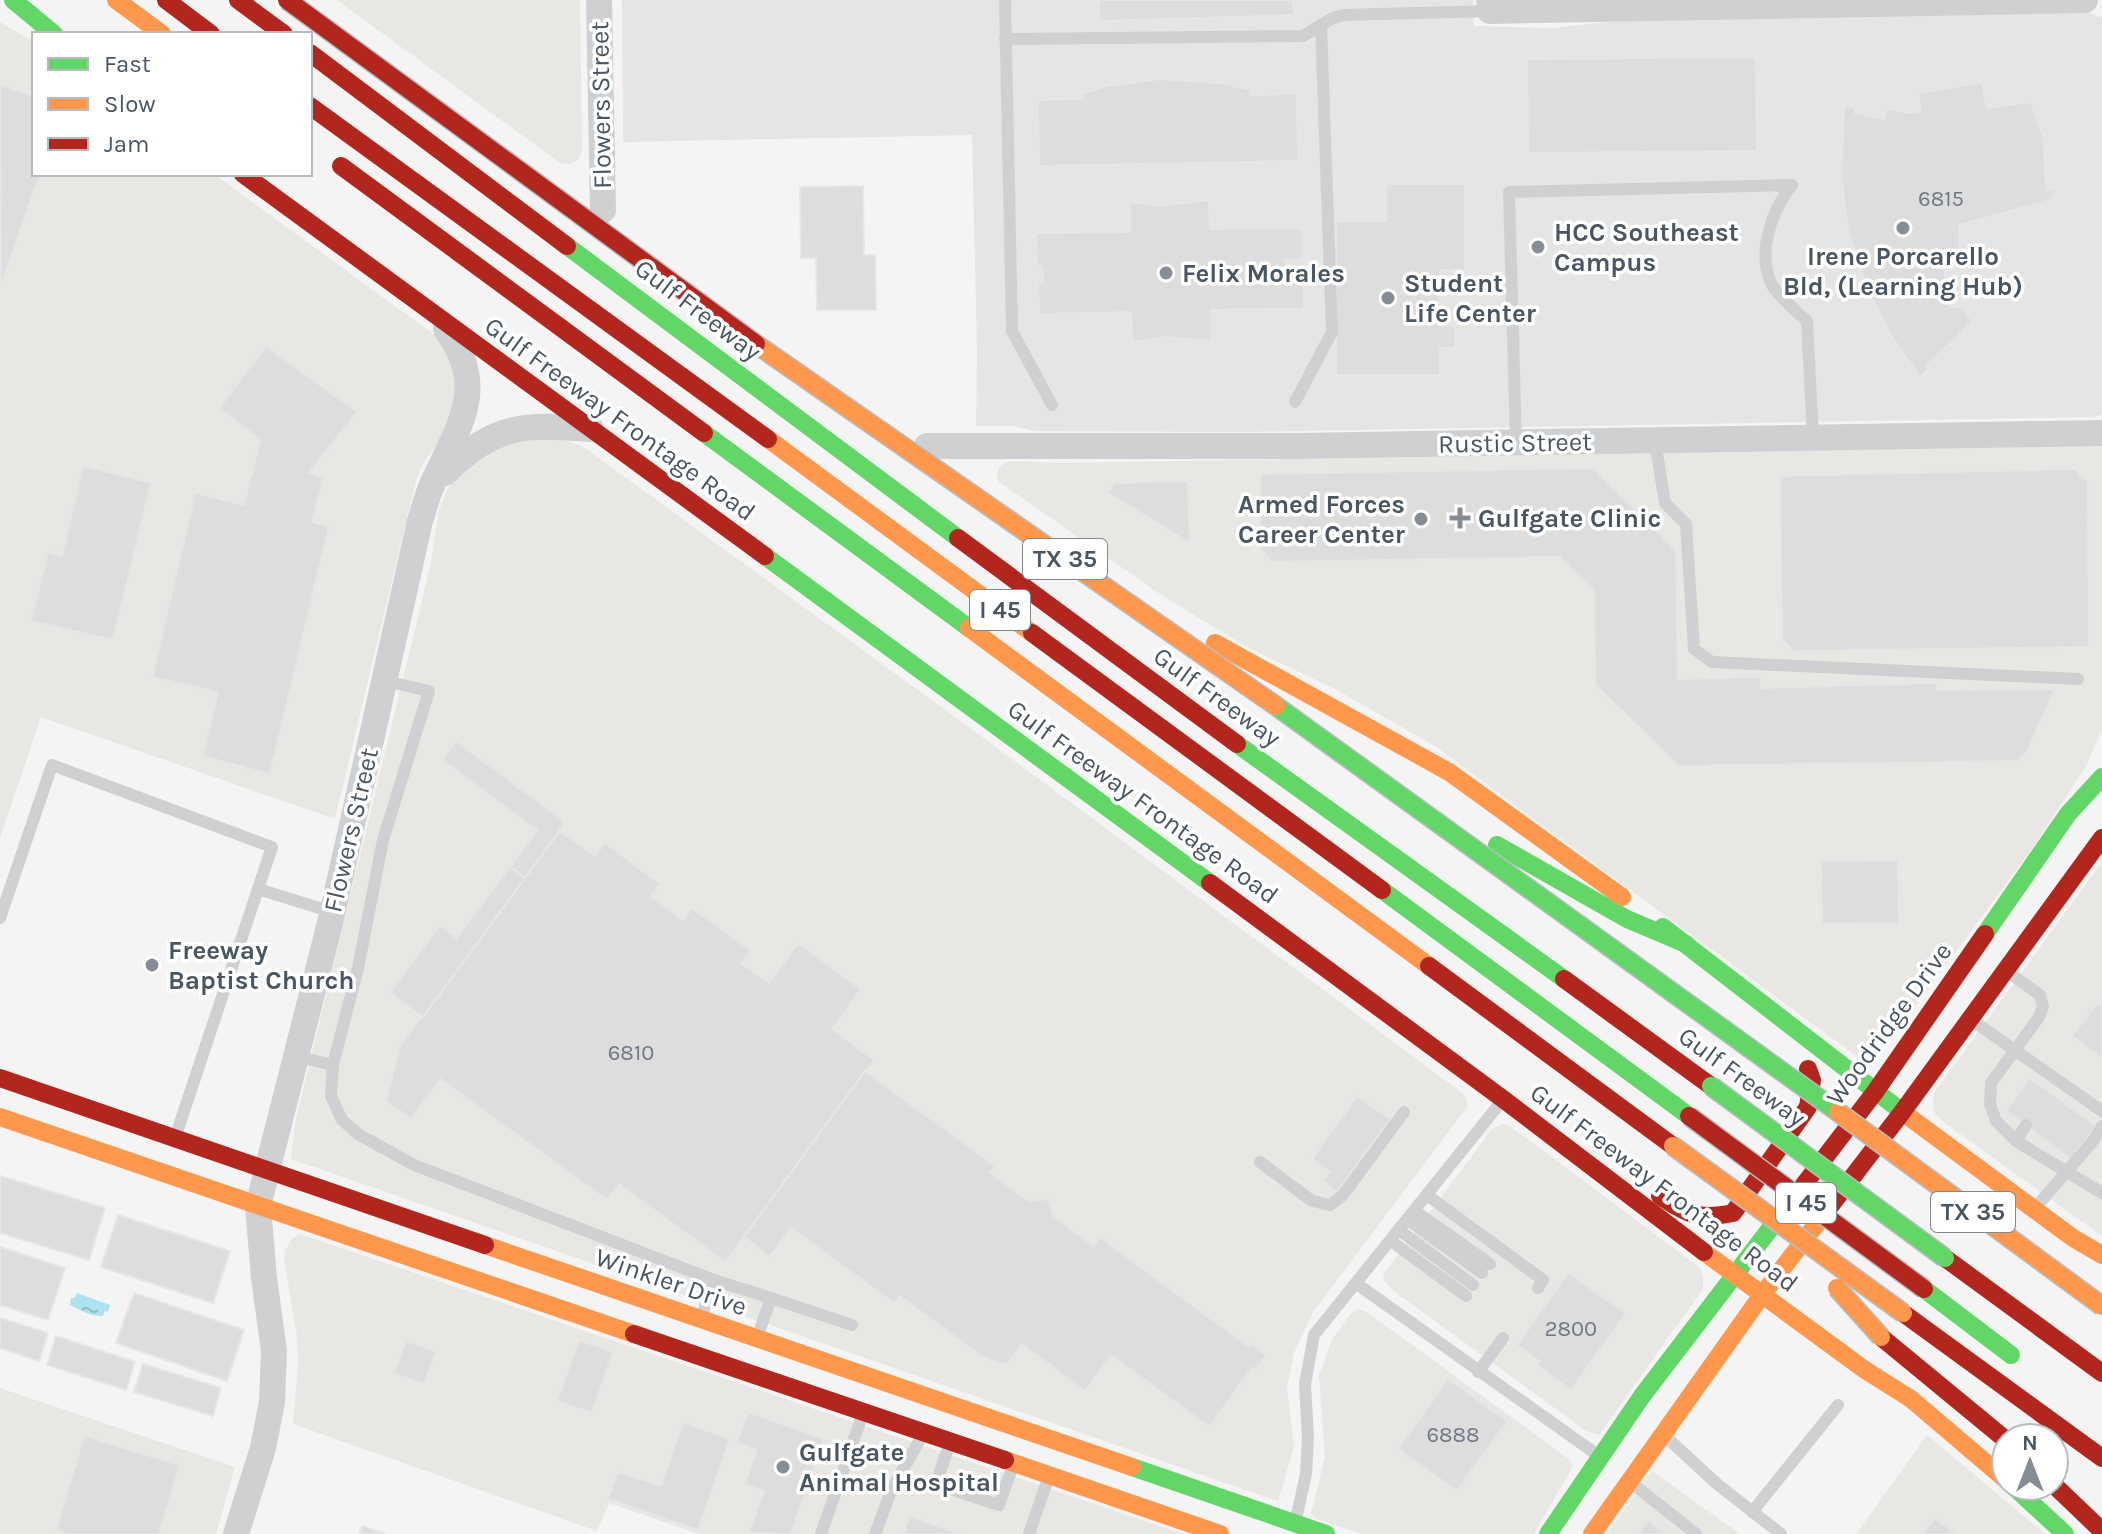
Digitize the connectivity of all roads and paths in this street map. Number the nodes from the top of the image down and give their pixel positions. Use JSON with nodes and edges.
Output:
{"nodes":[{"id":1,"x":13,"y":0,"type":"edge"},
{"id":2,"x":116,"y":0,"type":"edge"},
{"id":3,"x":166,"y":0,"type":"edge"},
{"id":4,"x":238,"y":0,"type":"edge"},
{"id":5,"x":287,"y":0,"type":"edge"},
{"id":6,"x":599,"y":0,"type":"edge"},
{"id":7,"x":1005,"y":0,"type":"edge"},
{"id":8,"x":2085,"y":0,"type":"edge"},
{"id":9,"x":1489,"y":6,"type":"edge"},
{"id":10,"x":0,"y":7,"type":"edge"},
{"id":11,"x":1321,"y":25,"type":"junction"},
{"id":12,"x":49,"y":32,"type":"edge"},
{"id":13,"x":51,"y":32,"type":"edge"},
{"id":14,"x":159,"y":32,"type":"edge"},
{"id":15,"x":208,"y":32,"type":"edge"},
{"id":16,"x":281,"y":32,"type":"edge"},
{"id":17,"x":1005,"y":39,"type":"junction"},
{"id":18,"x":312,"y":54,"type":"edge"},
{"id":19,"x":312,"y":107,"type":"edge"},
{"id":20,"x":323,"y":153,"type":"dead end"},
{"id":21,"x":552,"y":171,"type":"dead end"},
{"id":22,"x":246,"y":176,"type":"edge"},
{"id":23,"x":603,"y":210,"type":"junction"},
{"id":24,"x":654,"y":246,"type":"dead end"},
{"id":25,"x":437,"y":317,"type":"junction"},
{"id":26,"x":834,"y":376,"type":"dead end"},
{"id":27,"x":1295,"y":402,"type":"dead end"},
{"id":28,"x":1052,"y":405,"type":"dead end"},
{"id":29,"x":591,"y":429,"type":"junction"},
{"id":30,"x":2102,"y":433,"type":"edge"},
{"id":31,"x":1813,"y":438,"type":"junction"},
{"id":32,"x":1655,"y":441,"type":"junction"},
{"id":33,"x":1516,"y":443,"type":"junction"},
{"id":34,"x":927,"y":446,"type":"junction"},
{"id":35,"x":431,"y":487,"type":"junction"},
{"id":36,"x":1079,"y":629,"type":"junction"},
{"id":37,"x":1130,"y":643,"type":"dead end"},
{"id":38,"x":1196,"y":674,"type":"dead end"},
{"id":39,"x":2078,"y":679,"type":"dead end"},
{"id":40,"x":385,"y":681,"type":"junction"},
{"id":41,"x":2099,"y":768,"type":"edge"},
{"id":42,"x":2102,"y":838,"type":"edge"},
{"id":43,"x":258,"y":889,"type":"junction"},
{"id":44,"x":332,"y":912,"type":"junction"},
{"id":45,"x":0,"y":918,"type":"edge"},
{"id":46,"x":1686,"y":944,"type":"junction"},
{"id":47,"x":2006,"y":970,"type":"junction"},
{"id":48,"x":1759,"y":1002,"type":"junction"},
{"id":49,"x":1970,"y":1019,"type":"junction"},
{"id":50,"x":2016,"y":1051,"type":"junction"},
{"id":51,"x":295,"y":1056,"type":"junction"},
{"id":52,"x":333,"y":1065,"type":"junction"},
{"id":53,"x":0,"y":1078,"type":"edge"},
{"id":54,"x":2057,"y":1080,"type":"junction"},
{"id":55,"x":1875,"y":1092,"type":"junction"},
{"id":56,"x":2049,"y":1092,"type":"dead end"},
{"id":57,"x":2085,"y":1099,"type":"junction"},
{"id":58,"x":1506,"y":1102,"type":"junction"},
{"id":59,"x":1903,"y":1111,"type":"junction"},
{"id":60,"x":2102,"y":1111,"type":"edge"},
{"id":61,"x":1404,"y":1112,"type":"dead end"},
{"id":62,"x":2077,"y":1112,"type":"dead end"},
{"id":63,"x":0,"y":1117,"type":"edge"},
{"id":64,"x":2026,"y":1125,"type":"dead end"},
{"id":65,"x":2102,"y":1126,"type":"edge"},
{"id":66,"x":175,"y":1139,"type":"junction"},
{"id":67,"x":2016,"y":1141,"type":"junction"},
{"id":68,"x":2054,"y":1146,"type":"dead end"},
{"id":69,"x":2045,"y":1158,"type":"junction"},
{"id":70,"x":1260,"y":1162,"type":"dead end"},
{"id":71,"x":265,"y":1171,"type":"junction"},
{"id":72,"x":2066,"y":1171,"type":"junction"},
{"id":73,"x":2102,"y":1193,"type":"edge"},
{"id":74,"x":1427,"y":1195,"type":"junction"},
{"id":75,"x":258,"y":1206,"type":"junction"},
{"id":76,"x":2035,"y":1209,"type":"junction"},
{"id":77,"x":1780,"y":1224,"type":"junction"},
{"id":78,"x":1403,"y":1226,"type":"junction"},
{"id":79,"x":2073,"y":1238,"type":"junction"},
{"id":80,"x":2102,"y":1255,"type":"edge"},
{"id":81,"x":1486,"y":1269,"type":"dead end"},
{"id":82,"x":1733,"y":1274,"type":"junction"},
{"id":83,"x":714,"y":1280,"type":"junction"},
{"id":84,"x":1357,"y":1284,"type":"junction"},
{"id":85,"x":1538,"y":1288,"type":"dead end"},
{"id":86,"x":1470,"y":1290,"type":"dead end"},
{"id":87,"x":1762,"y":1295,"type":"junction"},
{"id":88,"x":771,"y":1298,"type":"junction"},
{"id":89,"x":640,"y":1299,"type":"junction"},
{"id":90,"x":2102,"y":1306,"type":"edge"},
{"id":91,"x":700,"y":1320,"type":"junction"},
{"id":92,"x":852,"y":1325,"type":"dead end"},
{"id":93,"x":628,"y":1332,"type":"junction"},
{"id":94,"x":1503,"y":1338,"type":"dead end"},
{"id":95,"x":757,"y":1339,"type":"junction"},
{"id":96,"x":2026,"y":1365,"type":"dead end"},
{"id":97,"x":1865,"y":1370,"type":"junction"},
{"id":98,"x":1478,"y":1372,"type":"junction"},
{"id":99,"x":2102,"y":1373,"type":"edge"},
{"id":100,"x":905,"y":1389,"type":"junction"},
{"id":101,"x":2013,"y":1393,"type":"junction"},
{"id":102,"x":1838,"y":1405,"type":"dead end"},
{"id":103,"x":863,"y":1412,"type":"junction"},
{"id":104,"x":892,"y":1422,"type":"junction"},
{"id":105,"x":1990,"y":1427,"type":"edge"},
{"id":106,"x":923,"y":1433,"type":"junction"},
{"id":107,"x":1662,"y":1433,"type":"junction"},
{"id":108,"x":950,"y":1442,"type":"junction"},
{"id":109,"x":1600,"y":1457,"type":"junction"},
{"id":110,"x":2102,"y":1458,"type":"edge"},
{"id":111,"x":1013,"y":1463,"type":"junction"},
{"id":112,"x":1990,"y":1466,"type":"edge"},
{"id":113,"x":1155,"y":1475,"type":"junction"},
{"id":114,"x":1049,"y":1476,"type":"junction"},
{"id":115,"x":2102,"y":1478,"type":"edge"},
{"id":116,"x":1629,"y":1481,"type":"junction"},
{"id":117,"x":1211,"y":1494,"type":"junction"},
{"id":118,"x":2070,"y":1500,"type":"edge"},
{"id":119,"x":2030,"y":1502,"type":"edge"},
{"id":120,"x":1752,"y":1512,"type":"junction"},
{"id":121,"x":1199,"y":1527,"type":"junction"},
{"id":122,"x":1293,"y":1528,"type":"edge"},
{"id":123,"x":2102,"y":1531,"type":"edge"},
{"id":124,"x":236,"y":1534,"type":"edge"},
{"id":125,"x":821,"y":1534,"type":"edge"},
{"id":126,"x":875,"y":1534,"type":"edge"},
{"id":127,"x":1029,"y":1534,"type":"edge"},
{"id":128,"x":1220,"y":1534,"type":"edge"},
{"id":129,"x":1326,"y":1534,"type":"edge"},
{"id":130,"x":1548,"y":1534,"type":"edge"},
{"id":131,"x":1592,"y":1534,"type":"edge"},
{"id":132,"x":1696,"y":1534,"type":"edge"},
{"id":133,"x":1781,"y":1534,"type":"edge"},
{"id":134,"x":2065,"y":1534,"type":"edge"}],
"edges":[{"from":1,"to":13,"type":"main road"},
{"from":2,"to":14,"type":"main road"},
{"from":3,"to":15,"type":"main road"},
{"from":4,"to":16,"type":"main road"},
{"from":5,"to":90,"type":"main road","number":"TX 35","bridge":true},
{"from":6,"to":23,"type":"street","name":"Flowers Street"},
{"from":7,"to":17,"type":"lane"},
{"from":8,"to":9,"type":"street"},
{"from":9,"to":11,"type":"lane"},
{"from":10,"to":12,"type":"main road"},
{"from":11,"to":17,"type":"lane"},
{"from":11,"to":27,"type":"lane"},
{"from":17,"to":28,"type":"lane"},
{"from":18,"to":36,"type":"main road","name":"Gulf Freeway","number":"I 45"},
{"from":19,"to":96,"type":"main road","number":"I 45","bridge":true},
{"from":20,"to":77,"type":"main road","number":"I 45","bridge":true},
{"from":21,"to":23,"type":"main road"},
{"from":22,"to":25,"type":"main road","name":"Gulf Freeway Frontage Road"},
{"from":23,"to":24,"type":"main road"},
{"from":25,"to":29,"type":"main road","name":"Gulf Freeway Frontage Road"},
{"from":25,"to":35,"type":"street","name":"Flowers Street"},
{"from":26,"to":34,"type":"main road"},
{"from":29,"to":35,"type":"street","name":"Flowers Street"},
{"from":29,"to":58,"type":"main road","name":"Gulf Freeway Frontage Road"},
{"from":30,"to":31,"type":"street","name":"Rustic Street"},
{"from":31,"to":32,"type":"street","name":"Rustic Street"},
{"from":31,"to":33,"type":"lane"},
{"from":32,"to":33,"type":"street","name":"Rustic Street"},
{"from":32,"to":39,"type":"lane"},
{"from":33,"to":34,"type":"street","name":"Rustic Street"},
{"from":34,"to":46,"type":"main road"},
{"from":35,"to":40,"type":"street","name":"Flowers Street"},
{"from":36,"to":37,"type":"main road"},
{"from":36,"to":99,"type":"main road","name":"Gulf Freeway","number":"I 45","bridge":true},
{"from":38,"to":46,"type":"main road"},
{"from":40,"to":44,"type":"street","name":"Flowers Street"},
{"from":40,"to":52,"type":"lane"},
{"from":41,"to":55,"type":"main road","name":"Woodridge Drive"},
{"from":42,"to":47,"type":"main road"},
{"from":43,"to":44,"type":"lane"},
{"from":43,"to":45,"type":"lane"},
{"from":43,"to":66,"type":"lane"},
{"from":44,"to":51,"type":"street","name":"Flowers Street"},
{"from":46,"to":48,"type":"main road"},
{"from":47,"to":49,"type":"main road"},
{"from":47,"to":50,"type":"lane"},
{"from":48,"to":55,"type":"main road"},
{"from":48,"to":58,"type":"main road"},
{"from":49,"to":50,"type":"lane"},
{"from":49,"to":59,"type":"main road"},
{"from":50,"to":54,"type":"lane"},
{"from":50,"to":67,"type":"lane"},
{"from":51,"to":52,"type":"lane"},
{"from":51,"to":71,"type":"street","name":"Flowers Street"},
{"from":52,"to":83,"type":"lane"},
{"from":53,"to":66,"type":"main road","name":"Winkler Drive"},
{"from":54,"to":56,"type":"lane"},
{"from":54,"to":57,"type":"lane"},
{"from":55,"to":59,"type":"main road"},
{"from":55,"to":82,"type":"main road","name":"Woodridge Drive"},
{"from":57,"to":60,"type":"lane"},
{"from":57,"to":62,"type":"lane"},
{"from":58,"to":74,"type":"lane"},
{"from":58,"to":82,"type":"main road","name":"Gulf Freeway Frontage Road"},
{"from":59,"to":76,"type":"main road"},
{"from":59,"to":87,"type":"main road"},
{"from":61,"to":70,"type":"lane"},
{"from":63,"to":75,"type":"main road"},
{"from":64,"to":67,"type":"lane"},
{"from":65,"to":72,"type":"lane"},
{"from":66,"to":71,"type":"main road","name":"Winkler Drive"},
{"from":67,"to":69,"type":"lane"},
{"from":68,"to":69,"type":"lane"},
{"from":69,"to":72,"type":"lane"},
{"from":71,"to":75,"type":"street","name":"Flowers Street"},
{"from":71,"to":89,"type":"main road","name":"Winkler Drive"},
{"from":72,"to":73,"type":"lane"},
{"from":72,"to":76,"type":"lane"},
{"from":74,"to":78,"type":"lane"},
{"from":74,"to":85,"type":"lane"},
{"from":75,"to":93,"type":"main road"},
{"from":75,"to":124,"type":"street","name":"Flowers Street"},
{"from":76,"to":79,"type":"main road"},
{"from":77,"to":101,"type":"main road","number":"I 45","bridge":true},
{"from":77,"to":105,"type":"main road","bridge":true},
{"from":78,"to":81,"type":"lane"},
{"from":78,"to":84,"type":"lane"},
{"from":78,"to":86,"type":"lane"},
{"from":79,"to":80,"type":"main road"},
{"from":79,"to":97,"type":"main road"},
{"from":82,"to":87,"type":"main road","name":"Gulf Freeway Frontage Road"},
{"from":82,"to":109,"type":"main road","name":"Woodridge Drive"},
{"from":83,"to":88,"type":"lane"},
{"from":83,"to":91,"type":"lane"},
{"from":84,"to":98,"type":"lane"},
{"from":84,"to":122,"type":"lane"},
{"from":87,"to":97,"type":"main road","name":"Gulf Freeway Frontage Road"},
{"from":87,"to":107,"type":"main road"},
{"from":88,"to":92,"type":"lane"},
{"from":88,"to":95,"type":"lane"},
{"from":89,"to":91,"type":"main road","name":"Winkler Drive"},
{"from":89,"to":93,"type":"main road"},
{"from":91,"to":95,"type":"main road","name":"Winkler Drive"},
{"from":93,"to":103,"type":"main road"},
{"from":94,"to":98,"type":"lane"},
{"from":95,"to":100,"type":"main road","name":"Winkler Drive"},
{"from":97,"to":112,"type":"main road","name":"Gulf Freeway Frontage Road"},
{"from":98,"to":109,"type":"lane"},
{"from":100,"to":104,"type":"main road"},
{"from":100,"to":113,"type":"main road","name":"Winkler Drive"},
{"from":101,"to":110,"type":"main road","number":"I 45"},
{"from":101,"to":115,"type":"main road"},
{"from":102,"to":120,"type":"lane"},
{"from":103,"to":104,"type":"main road"},
{"from":103,"to":125,"type":"lane"},
{"from":104,"to":106,"type":"main road"},
{"from":106,"to":108,"type":"main road"},
{"from":106,"to":126,"type":"lane"},
{"from":107,"to":116,"type":"main road"},
{"from":107,"to":120,"type":"lane"},
{"from":108,"to":111,"type":"main road"},
{"from":108,"to":111,"type":"lane"},
{"from":109,"to":130,"type":"main road","name":"Woodridge Drive"},
{"from":111,"to":114,"type":"main road"},
{"from":113,"to":114,"type":"main road"},
{"from":113,"to":117,"type":"main road","name":"Winkler Drive"},
{"from":114,"to":121,"type":"main road"},
{"from":114,"to":127,"type":"lane"},
{"from":116,"to":131,"type":"main road"},
{"from":116,"to":132,"type":"lane"},
{"from":117,"to":121,"type":"main road"},
{"from":117,"to":122,"type":"main road","name":"Winkler Drive"},
{"from":118,"to":123,"type":"main road"},
{"from":119,"to":134,"type":"main road"},
{"from":120,"to":133,"type":"lane"},
{"from":121,"to":128,"type":"main road"},
{"from":122,"to":129,"type":"main road","name":"Winkler Drive"}]}
